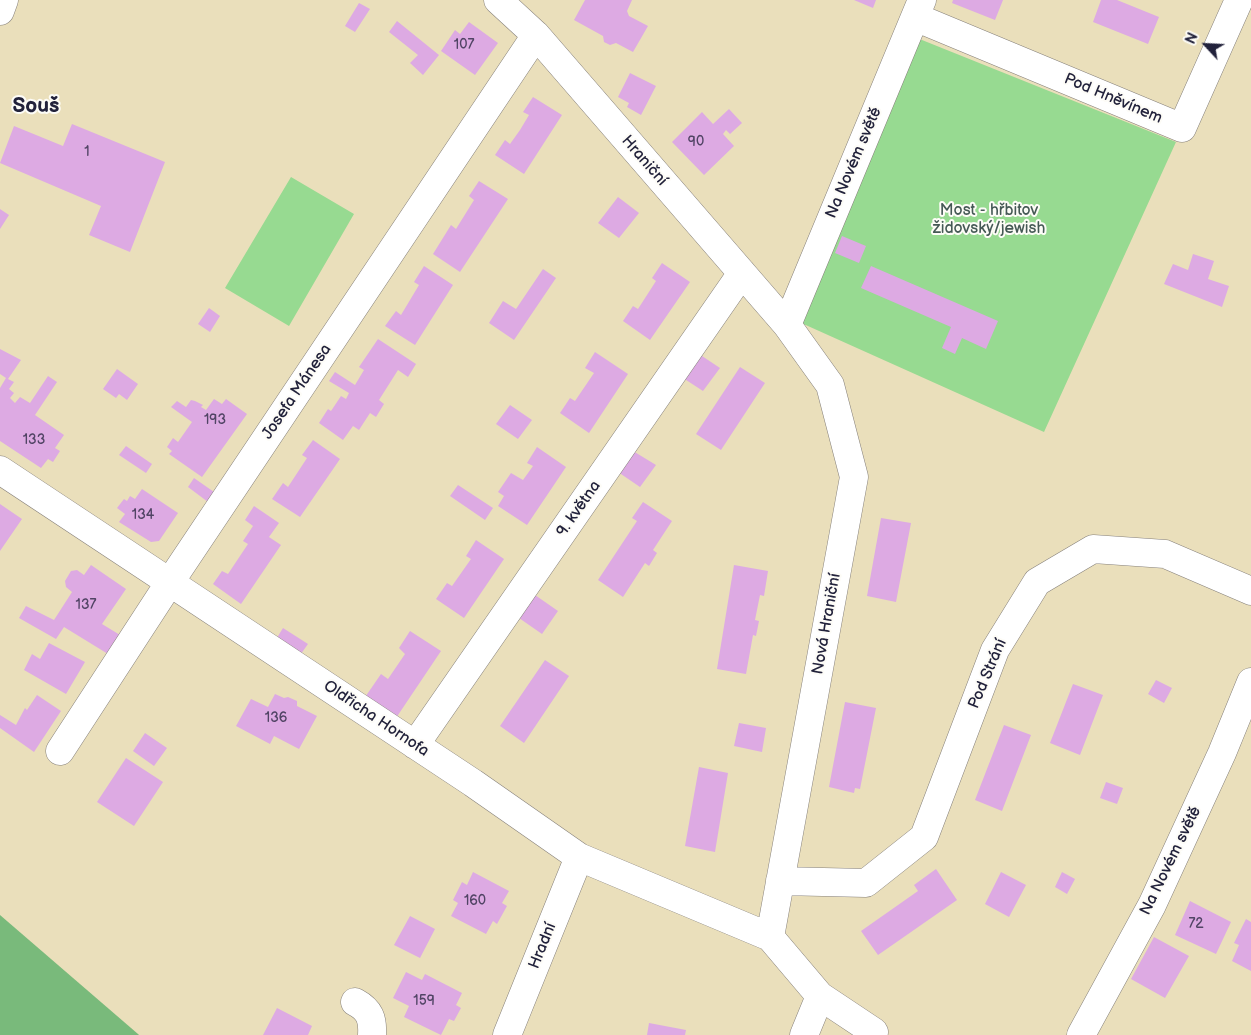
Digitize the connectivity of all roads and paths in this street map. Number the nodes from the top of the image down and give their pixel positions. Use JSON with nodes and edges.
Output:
{"nodes":[{"id":1,"x":4,"y":0,"type":"edge"},
{"id":2,"x":498,"y":0,"type":"edge"},
{"id":3,"x":1239,"y":0,"type":"edge"},
{"id":4,"x":919,"y":8,"type":"edge"},
{"id":5,"x":0,"y":11,"type":"edge"},
{"id":6,"x":536,"y":36,"type":"junction"},
{"id":7,"x":742,"y":273,"type":"junction"},
{"id":8,"x":787,"y":325,"type":"junction"},
{"id":9,"x":0,"y":470,"type":"edge"},
{"id":10,"x":170,"y":582,"type":"junction"},
{"id":11,"x":1251,"y":591,"type":"edge"},
{"id":12,"x":1251,"y":682,"type":"edge"},
{"id":13,"x":416,"y":745,"type":"junction"},
{"id":14,"x":60,"y":751,"type":"dead end"},
{"id":15,"x":579,"y":857,"type":"junction"},
{"id":16,"x":780,"y":882,"type":"junction"},
{"id":17,"x":770,"y":937,"type":"junction"},
{"id":18,"x":820,"y":996,"type":"junction"},
{"id":19,"x":355,"y":1002,"type":"dead end"},
{"id":20,"x":876,"y":1034,"type":"edge"},
{"id":21,"x":372,"y":1035,"type":"edge"},
{"id":22,"x":507,"y":1035,"type":"edge"},
{"id":23,"x":804,"y":1035,"type":"edge"},
{"id":24,"x":1081,"y":1035,"type":"edge"}],
"edges":[{"from":1,"to":5,"type":"street"},
{"from":2,"to":6,"type":"street","name":"Hraniční"},
{"from":3,"to":4,"type":"street","name":"Pod Hněvínem"},
{"from":4,"to":8,"type":"street","name":"Na Novém světě"},
{"from":6,"to":7,"type":"street","name":"Hraniční"},
{"from":6,"to":10,"type":"street","name":"Josefa Mánesa"},
{"from":7,"to":8,"type":"street","name":"Hraniční"},
{"from":7,"to":13,"type":"street","name":"9. května"},
{"from":8,"to":16,"type":"street","name":"Nová Hraniční"},
{"from":9,"to":10,"type":"street","name":"Oldřicha Hornofa"},
{"from":10,"to":13,"type":"street","name":"Oldřicha Hornofa"},
{"from":10,"to":14,"type":"street","name":"Josefa Mánesa"},
{"from":11,"to":16,"type":"street","name":"Pod Strání"},
{"from":12,"to":24,"type":"street","name":"Na Novém světě"},
{"from":13,"to":15,"type":"street","name":"Oldřicha Hornofa"},
{"from":15,"to":17,"type":"street","name":"Oldřicha Hornofa"},
{"from":15,"to":22,"type":"street","name":"Hradní"},
{"from":16,"to":17,"type":"street","name":"Nová Hraniční"},
{"from":17,"to":18,"type":"street"},
{"from":18,"to":20,"type":"street"},
{"from":18,"to":23,"type":"street"},
{"from":19,"to":21,"type":"street"}]}
